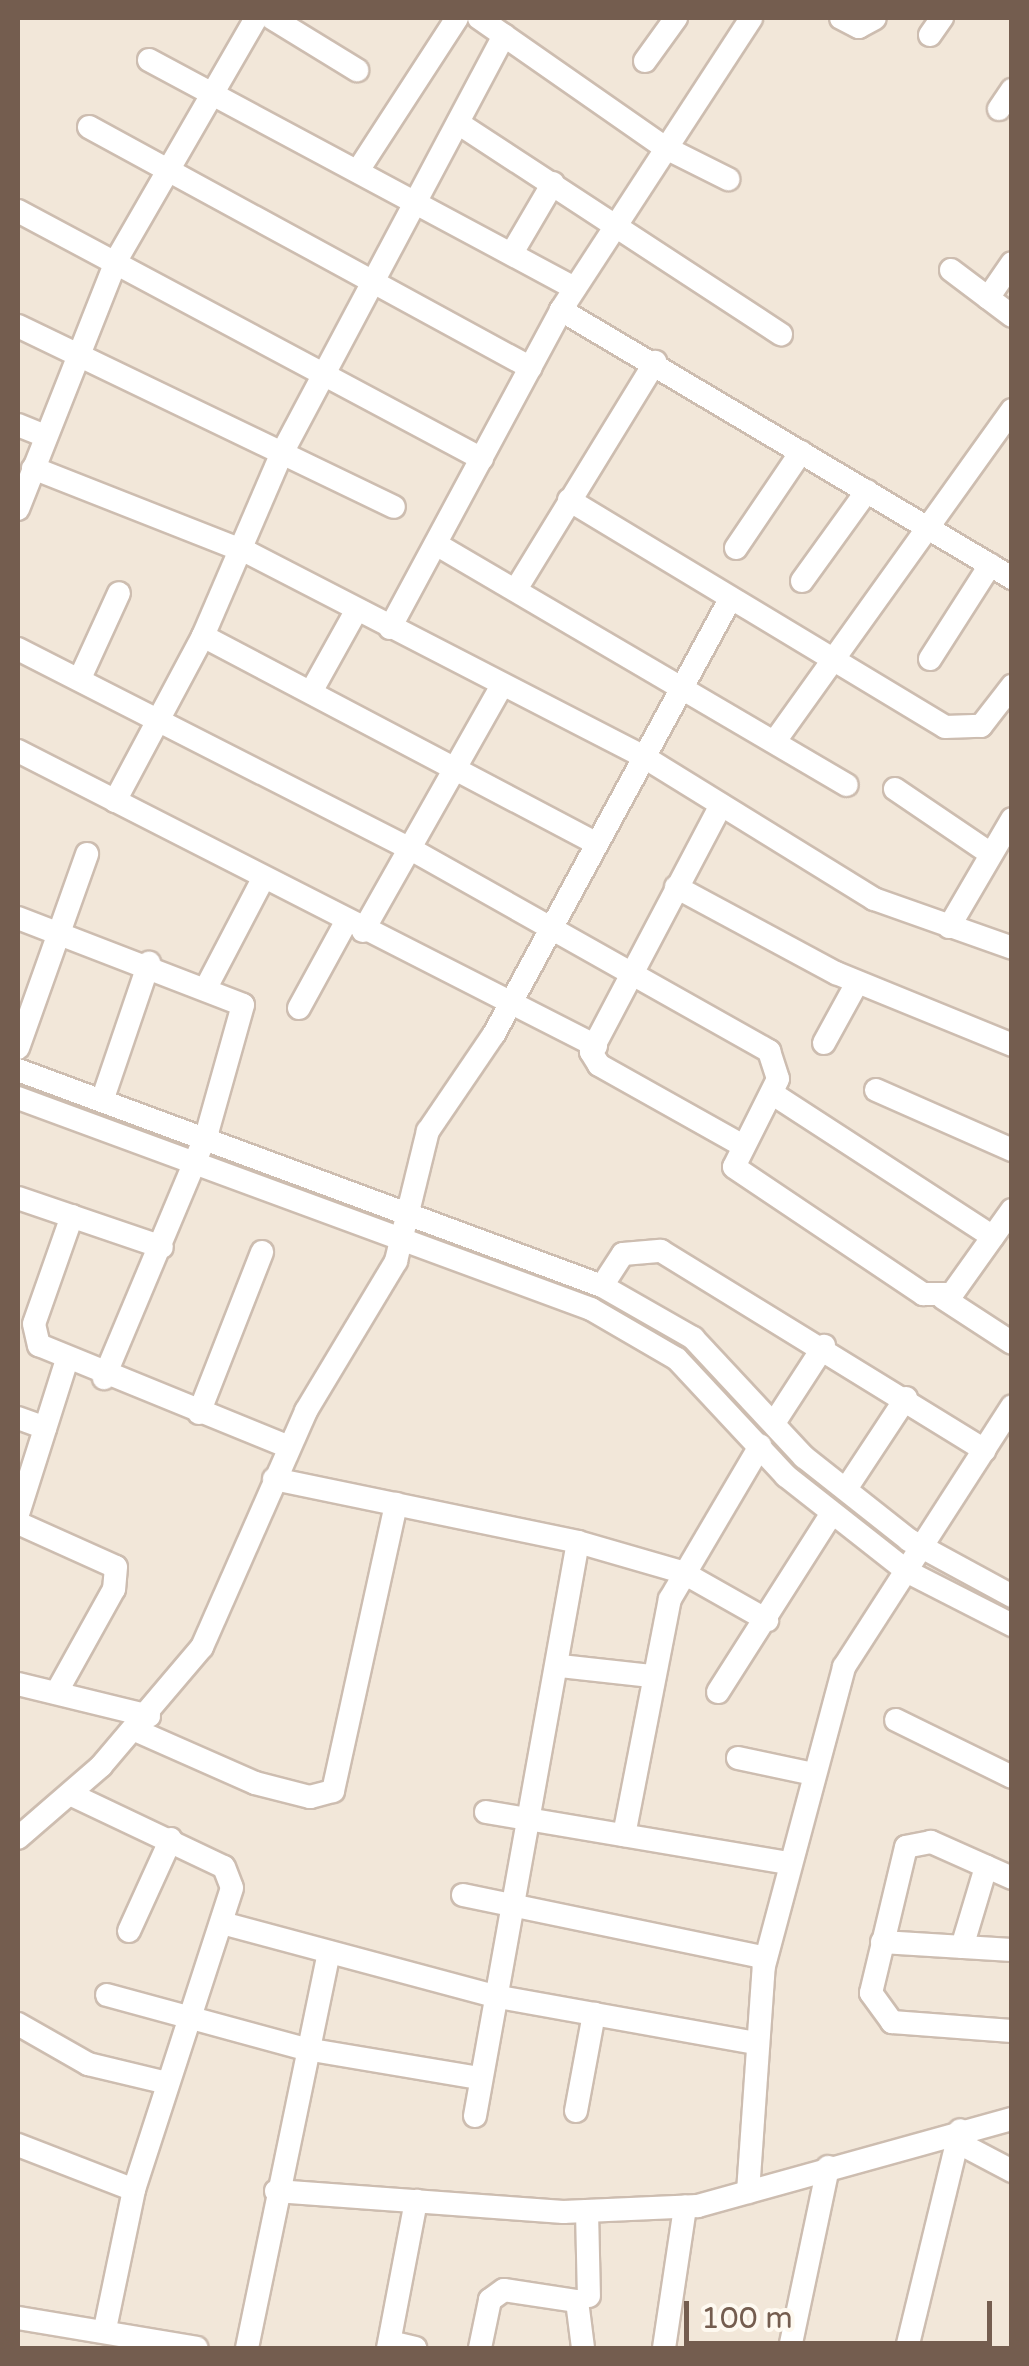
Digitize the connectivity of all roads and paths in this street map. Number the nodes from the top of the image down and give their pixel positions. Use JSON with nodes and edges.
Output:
{"nodes":[{"id":1,"x":256,"y":18,"type":"edge"},
{"id":2,"x":272,"y":18,"type":"edge"},
{"id":3,"x":458,"y":18,"type":"edge"},
{"id":4,"x":479,"y":18,"type":"edge"},
{"id":5,"x":676,"y":18,"type":"edge"},
{"id":6,"x":751,"y":18,"type":"edge"},
{"id":7,"x":841,"y":18,"type":"edge"},
{"id":8,"x":875,"y":18,"type":"edge"},
{"id":9,"x":504,"y":35,"type":"junction"},
{"id":10,"x":149,"y":60,"type":"dead end"},
{"id":11,"x":645,"y":61,"type":"dead end"},
{"id":12,"x":357,"y":70,"type":"dead end"},
{"id":13,"x":213,"y":93,"type":"junction"},
{"id":14,"x":458,"y":123,"type":"junction"},
{"id":15,"x":89,"y":127,"type":"dead end"},
{"id":16,"x":664,"y":147,"type":"junction"},
{"id":17,"x":359,"y":169,"type":"junction"},
{"id":18,"x":165,"y":174,"type":"junction"},
{"id":19,"x":728,"y":179,"type":"dead end"},
{"id":20,"x":553,"y":183,"type":"junction"},
{"id":21,"x":419,"y":200,"type":"junction"},
{"id":22,"x":18,"y":211,"type":"edge"},
{"id":23,"x":616,"y":223,"type":"junction"},
{"id":24,"x":512,"y":253,"type":"junction"},
{"id":25,"x":117,"y":260,"type":"junction"},
{"id":26,"x":1012,"y":263,"type":"edge"},
{"id":27,"x":951,"y":270,"type":"dead end"},
{"id":28,"x":375,"y":282,"type":"junction"},
{"id":29,"x":575,"y":288,"type":"junction"},
{"id":30,"x":988,"y":298,"type":"junction"},
{"id":31,"x":561,"y":310,"type":"junction"},
{"id":32,"x":1012,"y":316,"type":"edge"},
{"id":33,"x":18,"y":326,"type":"edge"},
{"id":34,"x":780,"y":334,"type":"dead end"},
{"id":35,"x":77,"y":348,"type":"junction"},
{"id":36,"x":655,"y":362,"type":"junction"},
{"id":37,"x":531,"y":368,"type":"junction"},
{"id":38,"x":325,"y":373,"type":"junction"},
{"id":39,"x":1012,"y":410,"type":"edge"},
{"id":40,"x":18,"y":425,"type":"edge"},
{"id":41,"x":45,"y":436,"type":"junction"},
{"id":42,"x":801,"y":452,"type":"junction"},
{"id":43,"x":282,"y":453,"type":"junction"},
{"id":44,"x":482,"y":460,"type":"junction"},
{"id":45,"x":33,"y":468,"type":"junction"},
{"id":46,"x":866,"y":491,"type":"junction"},
{"id":47,"x":570,"y":500,"type":"junction"},
{"id":48,"x":394,"y":507,"type":"dead end"},
{"id":49,"x":18,"y":509,"type":"edge"},
{"id":50,"x":929,"y":525,"type":"junction"},
{"id":51,"x":436,"y":544,"type":"junction"},
{"id":52,"x":736,"y":548,"type":"dead end"},
{"id":53,"x":242,"y":550,"type":"junction"},
{"id":54,"x":990,"y":565,"type":"junction"},
{"id":55,"x":1012,"y":578,"type":"edge"},
{"id":56,"x":802,"y":581,"type":"dead end"},
{"id":57,"x":518,"y":586,"type":"junction"},
{"id":58,"x":119,"y":593,"type":"dead end"},
{"id":59,"x":730,"y":599,"type":"junction"},
{"id":60,"x":356,"y":611,"type":"junction"},
{"id":61,"x":390,"y":628,"type":"junction"},
{"id":62,"x":204,"y":636,"type":"junction"},
{"id":63,"x":18,"y":649,"type":"edge"},
{"id":64,"x":836,"y":659,"type":"junction"},
{"id":65,"x":930,"y":659,"type":"dead end"},
{"id":66,"x":81,"y":676,"type":"junction"},
{"id":67,"x":502,"y":685,"type":"junction"},
{"id":68,"x":681,"y":686,"type":"junction"},
{"id":69,"x":1012,"y":686,"type":"edge"},
{"id":70,"x":311,"y":692,"type":"junction"},
{"id":71,"x":162,"y":719,"type":"junction"},
{"id":72,"x":775,"y":741,"type":"junction"},
{"id":73,"x":18,"y":751,"type":"edge"},
{"id":74,"x":644,"y":757,"type":"junction"},
{"id":75,"x":454,"y":767,"type":"junction"},
{"id":76,"x":846,"y":786,"type":"dead end"},
{"id":77,"x":895,"y":789,"type":"dead end"},
{"id":78,"x":115,"y":801,"type":"junction"},
{"id":79,"x":721,"y":805,"type":"junction"},
{"id":80,"x":1012,"y":818,"type":"edge"},
{"id":81,"x":595,"y":843,"type":"junction"},
{"id":82,"x":406,"y":847,"type":"junction"},
{"id":83,"x":87,"y":854,"type":"dead end"},
{"id":84,"x":991,"y":854,"type":"junction"},
{"id":85,"x":263,"y":879,"type":"junction"},
{"id":86,"x":676,"y":887,"type":"junction"},
{"id":87,"x":18,"y":918,"type":"edge"},
{"id":88,"x":355,"y":926,"type":"junction"},
{"id":89,"x":550,"y":926,"type":"junction"},
{"id":90,"x":949,"y":927,"type":"junction"},
{"id":91,"x":62,"y":933,"type":"junction"},
{"id":92,"x":1012,"y":948,"type":"edge"},
{"id":93,"x":149,"y":964,"type":"junction"},
{"id":94,"x":628,"y":973,"type":"junction"},
{"id":95,"x":857,"y":983,"type":"junction"},
{"id":96,"x":208,"y":984,"type":"junction"},
{"id":97,"x":509,"y":1006,"type":"junction"},
{"id":98,"x":299,"y":1008,"type":"dead end"},
{"id":99,"x":824,"y":1043,"type":"dead end"},
{"id":100,"x":595,"y":1044,"type":"junction"},
{"id":101,"x":1012,"y":1045,"type":"edge"},
{"id":102,"x":18,"y":1048,"type":"edge"},
{"id":103,"x":18,"y":1070,"type":"edge"},
{"id":104,"x":876,"y":1090,"type":"dead end"},
{"id":105,"x":772,"y":1094,"type":"junction"},
{"id":106,"x":18,"y":1098,"type":"edge"},
{"id":107,"x":103,"y":1098,"type":"junction"},
{"id":108,"x":207,"y":1133,"type":"junction"},
{"id":109,"x":740,"y":1144,"type":"junction"},
{"id":110,"x":1012,"y":1150,"type":"edge"},
{"id":111,"x":198,"y":1157,"type":"junction"},
{"id":112,"x":18,"y":1198,"type":"edge"},
{"id":113,"x":404,"y":1209,"type":"junction"},
{"id":114,"x":1012,"y":1210,"type":"edge"},
{"id":115,"x":72,"y":1216,"type":"junction"},
{"id":116,"x":401,"y":1236,"type":"junction"},
{"id":117,"x":993,"y":1237,"type":"junction"},
{"id":118,"x":162,"y":1247,"type":"junction"},
{"id":119,"x":262,"y":1252,"type":"dead end"},
{"id":120,"x":602,"y":1286,"type":"junction"},
{"id":121,"x":943,"y":1298,"type":"junction"},
{"id":122,"x":1012,"y":1343,"type":"edge"},
{"id":123,"x":824,"y":1346,"type":"junction"},
{"id":124,"x":66,"y":1364,"type":"junction"},
{"id":125,"x":104,"y":1378,"type":"junction"},
{"id":126,"x":906,"y":1398,"type":"junction"},
{"id":127,"x":1012,"y":1406,"type":"edge"},
{"id":128,"x":198,"y":1413,"type":"junction"},
{"id":129,"x":18,"y":1418,"type":"edge"},
{"id":130,"x":774,"y":1423,"type":"junction"},
{"id":131,"x":45,"y":1428,"type":"junction"},
{"id":132,"x":760,"y":1446,"type":"junction"},
{"id":133,"x":289,"y":1447,"type":"junction"},
{"id":134,"x":985,"y":1450,"type":"junction"},
{"id":135,"x":274,"y":1479,"type":"junction"},
{"id":136,"x":846,"y":1489,"type":"junction"},
{"id":137,"x":396,"y":1504,"type":"junction"},
{"id":138,"x":832,"y":1512,"type":"junction"},
{"id":139,"x":18,"y":1514,"type":"edge"},
{"id":140,"x":18,"y":1524,"type":"edge"},
{"id":141,"x":578,"y":1542,"type":"junction"},
{"id":142,"x":922,"y":1550,"type":"junction"},
{"id":143,"x":682,"y":1572,"type":"junction"},
{"id":144,"x":908,"y":1572,"type":"junction"},
{"id":145,"x":1012,"y":1596,"type":"edge"},
{"id":146,"x":767,"y":1620,"type":"junction"},
{"id":147,"x":1012,"y":1625,"type":"edge"},
{"id":148,"x":560,"y":1666,"type":"junction"},
{"id":149,"x":650,"y":1676,"type":"junction"},
{"id":150,"x":18,"y":1684,"type":"edge"},
{"id":151,"x":718,"y":1692,"type":"dead end"},
{"id":152,"x":56,"y":1693,"type":"junction"},
{"id":153,"x":896,"y":1720,"type":"dead end"},
{"id":154,"x":142,"y":1723,"type":"junction"},
{"id":155,"x":738,"y":1758,"type":"dead end"},
{"id":156,"x":812,"y":1774,"type":"junction"},
{"id":157,"x":1012,"y":1778,"type":"edge"},
{"id":158,"x":70,"y":1794,"type":"junction"},
{"id":159,"x":486,"y":1812,"type":"dead end"},
{"id":160,"x":534,"y":1820,"type":"junction"},
{"id":161,"x":624,"y":1835,"type":"junction"},
{"id":162,"x":18,"y":1838,"type":"edge"},
{"id":163,"x":171,"y":1839,"type":"junction"},
{"id":164,"x":789,"y":1863,"type":"junction"},
{"id":165,"x":986,"y":1867,"type":"junction"},
{"id":166,"x":1012,"y":1878,"type":"edge"},
{"id":167,"x":463,"y":1895,"type":"dead end"},
{"id":168,"x":512,"y":1906,"type":"junction"},
{"id":169,"x":222,"y":1923,"type":"junction"},
{"id":170,"x":129,"y":1930,"type":"dead end"},
{"id":171,"x":882,"y":1942,"type":"junction"},
{"id":172,"x":962,"y":1947,"type":"junction"},
{"id":173,"x":1012,"y":1950,"type":"edge"},
{"id":174,"x":329,"y":1952,"type":"junction"},
{"id":175,"x":766,"y":1958,"type":"junction"},
{"id":176,"x":108,"y":1995,"type":"dead end"},
{"id":177,"x":494,"y":1996,"type":"junction"},
{"id":178,"x":594,"y":2014,"type":"junction"},
{"id":179,"x":190,"y":2017,"type":"junction"},
{"id":180,"x":18,"y":2024,"type":"edge"},
{"id":181,"x":1012,"y":2031,"type":"edge"},
{"id":182,"x":754,"y":2043,"type":"junction"},
{"id":183,"x":306,"y":2049,"type":"junction"},
{"id":184,"x":480,"y":2078,"type":"junction"},
{"id":185,"x":167,"y":2084,"type":"junction"},
{"id":186,"x":576,"y":2110,"type":"dead end"},
{"id":187,"x":475,"y":2116,"type":"dead end"},
{"id":188,"x":1012,"y":2119,"type":"edge"},
{"id":189,"x":959,"y":2136,"type":"junction"},
{"id":190,"x":18,"y":2145,"type":"edge"},
{"id":191,"x":828,"y":2166,"type":"junction"},
{"id":192,"x":1012,"y":2171,"type":"edge"},
{"id":193,"x":134,"y":2190,"type":"junction"},
{"id":194,"x":276,"y":2191,"type":"junction"},
{"id":195,"x":748,"y":2192,"type":"junction"},
{"id":196,"x":416,"y":2201,"type":"junction"},
{"id":197,"x":685,"y":2207,"type":"junction"},
{"id":198,"x":587,"y":2212,"type":"junction"},
{"id":199,"x":589,"y":2296,"type":"dead end"},
{"id":200,"x":18,"y":2318,"type":"edge"},
{"id":201,"x":105,"y":2329,"type":"junction"},
{"id":202,"x":389,"y":2345,"type":"edge"},
{"id":203,"x":197,"y":2348,"type":"edge"},
{"id":204,"x":247,"y":2348,"type":"edge"},
{"id":205,"x":415,"y":2348,"type":"edge"},
{"id":206,"x":480,"y":2348,"type":"edge"},
{"id":207,"x":582,"y":2348,"type":"edge"},
{"id":208,"x":664,"y":2348,"type":"edge"},
{"id":209,"x":790,"y":2348,"type":"edge"},
{"id":210,"x":907,"y":2348,"type":"edge"}],
"edges":[{"from":1,"to":13,"type":"street"},
{"from":2,"to":12,"type":"street"},
{"from":3,"to":17,"type":"street"},
{"from":4,"to":9,"type":"street"},
{"from":5,"to":11,"type":"street"},
{"from":6,"to":16,"type":"street"},
{"from":7,"to":8,"type":"street"},
{"from":9,"to":14,"type":"street"},
{"from":9,"to":16,"type":"street"},
{"from":10,"to":13,"type":"street"},
{"from":13,"to":17,"type":"street"},
{"from":13,"to":18,"type":"street"},
{"from":14,"to":20,"type":"street"},
{"from":14,"to":21,"type":"street"},
{"from":15,"to":18,"type":"street"},
{"from":16,"to":19,"type":"street"},
{"from":16,"to":23,"type":"street"},
{"from":17,"to":21,"type":"street"},
{"from":18,"to":25,"type":"street"},
{"from":18,"to":28,"type":"street"},
{"from":20,"to":23,"type":"street"},
{"from":20,"to":24,"type":"street"},
{"from":21,"to":24,"type":"street"},
{"from":21,"to":28,"type":"street"},
{"from":22,"to":25,"type":"street"},
{"from":23,"to":29,"type":"street"},
{"from":23,"to":34,"type":"street"},
{"from":24,"to":29,"type":"street"},
{"from":25,"to":35,"type":"street"},
{"from":25,"to":38,"type":"street"},
{"from":26,"to":30,"type":"street"},
{"from":27,"to":30,"type":"street"},
{"from":28,"to":37,"type":"street"},
{"from":28,"to":38,"type":"street"},
{"from":29,"to":31,"type":"street"},
{"from":30,"to":32,"type":"street"},
{"from":31,"to":36,"type":"street"},
{"from":31,"to":37,"type":"street"},
{"from":33,"to":35,"type":"street"},
{"from":35,"to":41,"type":"street"},
{"from":35,"to":43,"type":"street"},
{"from":36,"to":42,"type":"street"},
{"from":36,"to":47,"type":"street"},
{"from":37,"to":44,"type":"street"},
{"from":38,"to":43,"type":"street"},
{"from":38,"to":44,"type":"street"},
{"from":39,"to":50,"type":"street"},
{"from":40,"to":41,"type":"street"},
{"from":41,"to":45,"type":"street"},
{"from":42,"to":46,"type":"street"},
{"from":42,"to":52,"type":"street"},
{"from":43,"to":48,"type":"street"},
{"from":43,"to":53,"type":"street"},
{"from":44,"to":51,"type":"street"},
{"from":45,"to":49,"type":"street"},
{"from":45,"to":53,"type":"street"},
{"from":46,"to":50,"type":"street"},
{"from":46,"to":56,"type":"street"},
{"from":47,"to":57,"type":"street"},
{"from":47,"to":59,"type":"street"},
{"from":50,"to":54,"type":"street"},
{"from":50,"to":64,"type":"street"},
{"from":51,"to":57,"type":"street"},
{"from":51,"to":61,"type":"street"},
{"from":53,"to":60,"type":"street"},
{"from":53,"to":62,"type":"street"},
{"from":54,"to":55,"type":"street"},
{"from":54,"to":65,"type":"street"},
{"from":57,"to":68,"type":"street"},
{"from":58,"to":66,"type":"street"},
{"from":59,"to":64,"type":"street"},
{"from":59,"to":68,"type":"street"},
{"from":60,"to":61,"type":"street"},
{"from":60,"to":70,"type":"street"},
{"from":61,"to":67,"type":"street"},
{"from":62,"to":70,"type":"street"},
{"from":62,"to":71,"type":"street"},
{"from":63,"to":66,"type":"street"},
{"from":64,"to":69,"type":"street"},
{"from":64,"to":72,"type":"street"},
{"from":66,"to":71,"type":"street"},
{"from":67,"to":74,"type":"street"},
{"from":67,"to":75,"type":"street"},
{"from":68,"to":72,"type":"street"},
{"from":68,"to":74,"type":"street"},
{"from":70,"to":75,"type":"street"},
{"from":71,"to":78,"type":"street"},
{"from":71,"to":82,"type":"street"},
{"from":72,"to":76,"type":"street"},
{"from":73,"to":78,"type":"street"},
{"from":74,"to":79,"type":"street"},
{"from":74,"to":81,"type":"street"},
{"from":75,"to":81,"type":"street"},
{"from":75,"to":82,"type":"street"},
{"from":77,"to":84,"type":"street"},
{"from":78,"to":85,"type":"street"},
{"from":79,"to":86,"type":"street"},
{"from":79,"to":90,"type":"street"},
{"from":80,"to":84,"type":"street"},
{"from":81,"to":89,"type":"street"},
{"from":82,"to":88,"type":"street"},
{"from":82,"to":89,"type":"street"},
{"from":83,"to":91,"type":"street"},
{"from":84,"to":90,"type":"street"},
{"from":85,"to":88,"type":"street"},
{"from":85,"to":96,"type":"street"},
{"from":86,"to":94,"type":"street"},
{"from":86,"to":95,"type":"street"},
{"from":87,"to":91,"type":"street"},
{"from":88,"to":97,"type":"street"},
{"from":88,"to":98,"type":"street"},
{"from":89,"to":94,"type":"street"},
{"from":89,"to":97,"type":"street"},
{"from":90,"to":92,"type":"street"},
{"from":91,"to":93,"type":"street"},
{"from":91,"to":102,"type":"street"},
{"from":93,"to":96,"type":"street"},
{"from":93,"to":107,"type":"street"},
{"from":94,"to":100,"type":"street"},
{"from":94,"to":105,"type":"street"},
{"from":95,"to":99,"type":"street"},
{"from":95,"to":101,"type":"street"},
{"from":96,"to":108,"type":"street"},
{"from":97,"to":100,"type":"street"},
{"from":97,"to":113,"type":"street"},
{"from":100,"to":109,"type":"street"},
{"from":103,"to":107,"type":"street"},
{"from":104,"to":110,"type":"street"},
{"from":105,"to":109,"type":"street"},
{"from":105,"to":117,"type":"street"},
{"from":106,"to":111,"type":"street"},
{"from":107,"to":108,"type":"street"},
{"from":108,"to":111,"type":"street"},
{"from":108,"to":113,"type":"street"},
{"from":109,"to":121,"type":"street"},
{"from":111,"to":116,"type":"street"},
{"from":111,"to":118,"type":"street"},
{"from":112,"to":115,"type":"street"},
{"from":113,"to":116,"type":"street"},
{"from":113,"to":120,"type":"street"},
{"from":114,"to":117,"type":"street"},
{"from":115,"to":118,"type":"street"},
{"from":115,"to":124,"type":"street"},
{"from":116,"to":132,"type":"street"},
{"from":116,"to":133,"type":"street"},
{"from":117,"to":121,"type":"street"},
{"from":118,"to":125,"type":"street"},
{"from":119,"to":128,"type":"street"},
{"from":120,"to":123,"type":"street"},
{"from":120,"to":130,"type":"street"},
{"from":121,"to":122,"type":"street"},
{"from":123,"to":126,"type":"street"},
{"from":123,"to":130,"type":"street"},
{"from":124,"to":125,"type":"street"},
{"from":124,"to":131,"type":"street"},
{"from":125,"to":128,"type":"street"},
{"from":126,"to":134,"type":"street"},
{"from":126,"to":136,"type":"street"},
{"from":127,"to":134,"type":"street"},
{"from":128,"to":133,"type":"street"},
{"from":129,"to":131,"type":"street"},
{"from":130,"to":136,"type":"street"},
{"from":131,"to":139,"type":"street"},
{"from":132,"to":138,"type":"street"},
{"from":132,"to":143,"type":"street"},
{"from":133,"to":135,"type":"street"},
{"from":134,"to":142,"type":"street"},
{"from":135,"to":137,"type":"street"},
{"from":135,"to":154,"type":"street"},
{"from":136,"to":142,"type":"street"},
{"from":137,"to":141,"type":"street"},
{"from":137,"to":154,"type":"street"},
{"from":138,"to":144,"type":"street"},
{"from":138,"to":146,"type":"street"},
{"from":140,"to":152,"type":"street"},
{"from":141,"to":143,"type":"street"},
{"from":141,"to":148,"type":"street"},
{"from":142,"to":144,"type":"street"},
{"from":142,"to":145,"type":"street"},
{"from":143,"to":146,"type":"street"},
{"from":143,"to":149,"type":"street"},
{"from":144,"to":147,"type":"street"},
{"from":144,"to":156,"type":"street"},
{"from":146,"to":151,"type":"street"},
{"from":148,"to":149,"type":"street"},
{"from":148,"to":160,"type":"street"},
{"from":149,"to":161,"type":"street"},
{"from":150,"to":152,"type":"street"},
{"from":152,"to":154,"type":"street"},
{"from":153,"to":157,"type":"street"},
{"from":154,"to":158,"type":"street"},
{"from":155,"to":156,"type":"street"},
{"from":156,"to":164,"type":"street"},
{"from":158,"to":162,"type":"street"},
{"from":158,"to":163,"type":"street"},
{"from":159,"to":160,"type":"street"},
{"from":160,"to":161,"type":"street"},
{"from":160,"to":168,"type":"street"},
{"from":161,"to":164,"type":"street"},
{"from":163,"to":169,"type":"street"},
{"from":163,"to":170,"type":"street"},
{"from":164,"to":175,"type":"street"},
{"from":165,"to":166,"type":"street"},
{"from":165,"to":171,"type":"street"},
{"from":165,"to":172,"type":"street"},
{"from":167,"to":168,"type":"street"},
{"from":168,"to":175,"type":"street"},
{"from":168,"to":177,"type":"street"},
{"from":169,"to":174,"type":"street"},
{"from":169,"to":179,"type":"street"},
{"from":171,"to":172,"type":"street"},
{"from":171,"to":181,"type":"street"},
{"from":172,"to":173,"type":"street"},
{"from":174,"to":177,"type":"street"},
{"from":174,"to":183,"type":"street"},
{"from":175,"to":182,"type":"street"},
{"from":176,"to":179,"type":"street"},
{"from":177,"to":178,"type":"street"},
{"from":177,"to":184,"type":"street"},
{"from":178,"to":182,"type":"street"},
{"from":178,"to":186,"type":"street"},
{"from":179,"to":183,"type":"street"},
{"from":179,"to":185,"type":"street"},
{"from":180,"to":185,"type":"street"},
{"from":182,"to":195,"type":"street"},
{"from":183,"to":184,"type":"street"},
{"from":183,"to":194,"type":"street"},
{"from":184,"to":187,"type":"street"},
{"from":185,"to":193,"type":"street"},
{"from":188,"to":189,"type":"street"},
{"from":189,"to":191,"type":"street"},
{"from":189,"to":192,"type":"street"},
{"from":189,"to":210,"type":"street"},
{"from":190,"to":193,"type":"street"},
{"from":191,"to":195,"type":"street"},
{"from":191,"to":209,"type":"street"},
{"from":193,"to":201,"type":"street"},
{"from":194,"to":196,"type":"street"},
{"from":194,"to":204,"type":"street"},
{"from":195,"to":197,"type":"street"},
{"from":196,"to":198,"type":"street"},
{"from":196,"to":202,"type":"street"},
{"from":197,"to":198,"type":"street"},
{"from":197,"to":208,"type":"street"},
{"from":198,"to":199,"type":"street"},
{"from":200,"to":201,"type":"street"},
{"from":201,"to":203,"type":"street"},
{"from":202,"to":205,"type":"street"},
{"from":206,"to":207,"type":"street"}]}
